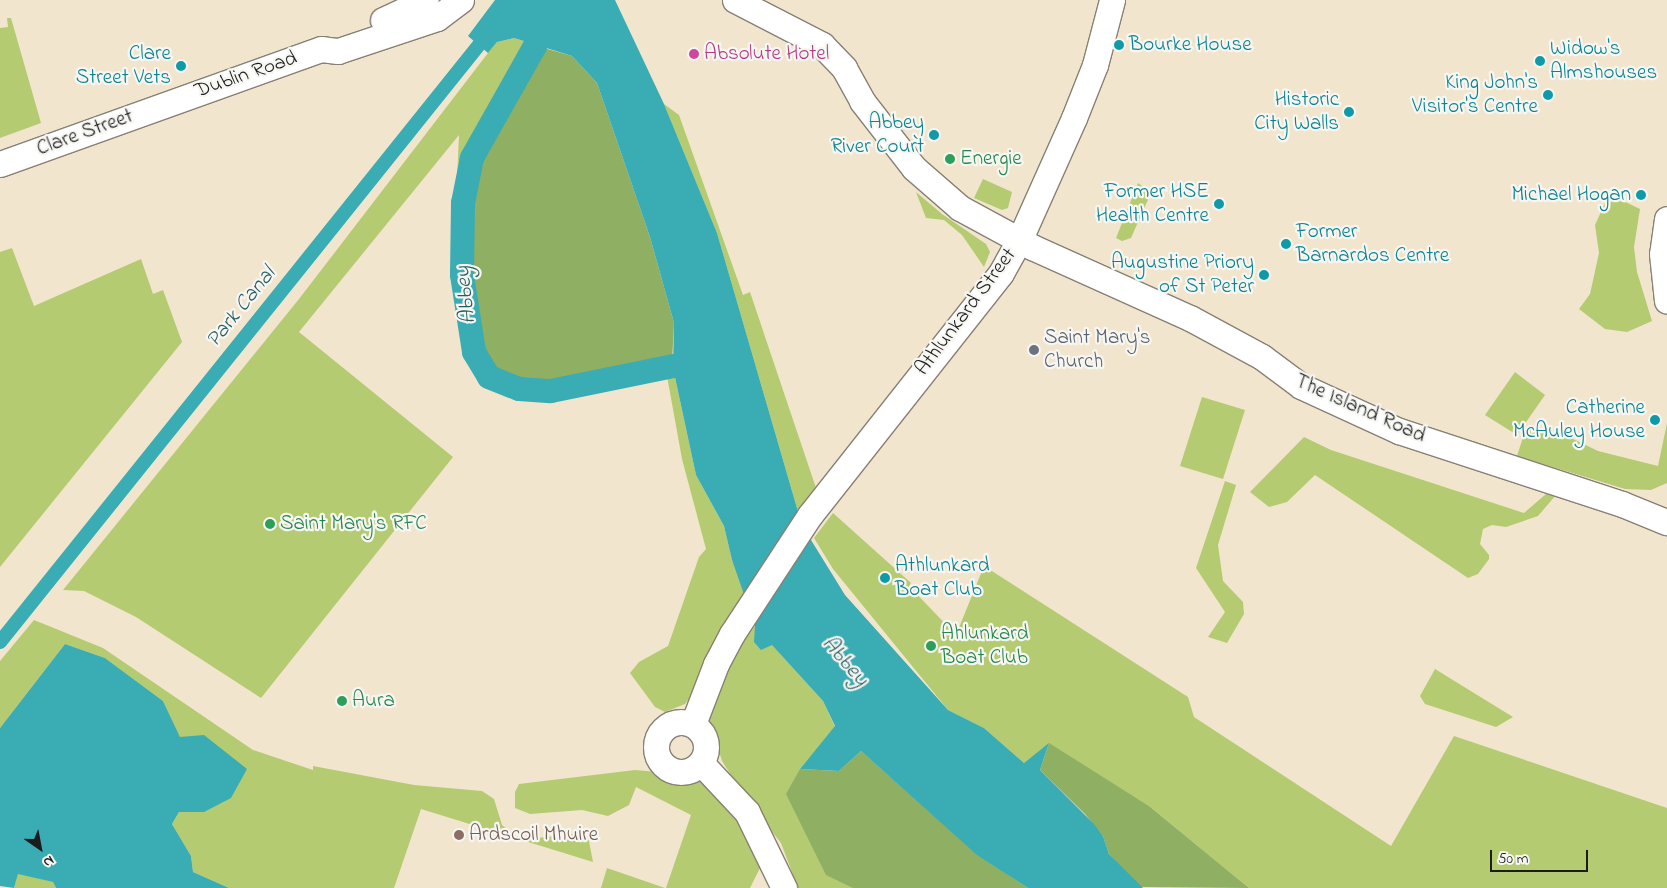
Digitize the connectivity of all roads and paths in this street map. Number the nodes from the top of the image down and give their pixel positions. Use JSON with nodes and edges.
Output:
{"nodes":[{"id":1,"x":426,"y":0,"type":"edge"},
{"id":2,"x":461,"y":0,"type":"edge"},
{"id":3,"x":734,"y":0,"type":"edge"},
{"id":4,"x":1112,"y":0,"type":"edge"},
{"id":5,"x":321,"y":49,"type":"junction"},
{"id":6,"x":170,"y":101,"type":"joint"},
{"id":7,"x":0,"y":164,"type":"edge"},
{"id":8,"x":1667,"y":219,"type":"edge"},
{"id":9,"x":1019,"y":241,"type":"junction"},
{"id":10,"x":1667,"y":301,"type":"edge"},
{"id":11,"x":1667,"y":513,"type":"edge"},
{"id":12,"x":693,"y":724,"type":"junction"},
{"id":13,"x":701,"y":763,"type":"junction"},
{"id":14,"x":784,"y":888,"type":"edge"}],
"edges":[{"from":1,"to":5,"type":"main road"},
{"from":2,"to":5,"type":"main road"},
{"from":3,"to":9,"type":"main road","name":"The Island Road"},
{"from":4,"to":9,"type":"main road","name":"Athlunkard Street"},
{"from":5,"to":6,"type":"main road","name":"Dublin Road"},
{"from":6,"to":7,"type":"main road","name":"Clare Street"},
{"from":8,"to":10,"type":"main road"},
{"from":9,"to":11,"type":"main road","name":"The Island Road"},
{"from":9,"to":12,"type":"main road","name":"Athlunkard Street"},
{"from":12,"to":13,"type":"main road"},
{"from":12,"to":13,"type":"main road"},
{"from":13,"to":14,"type":"main road"}]}
